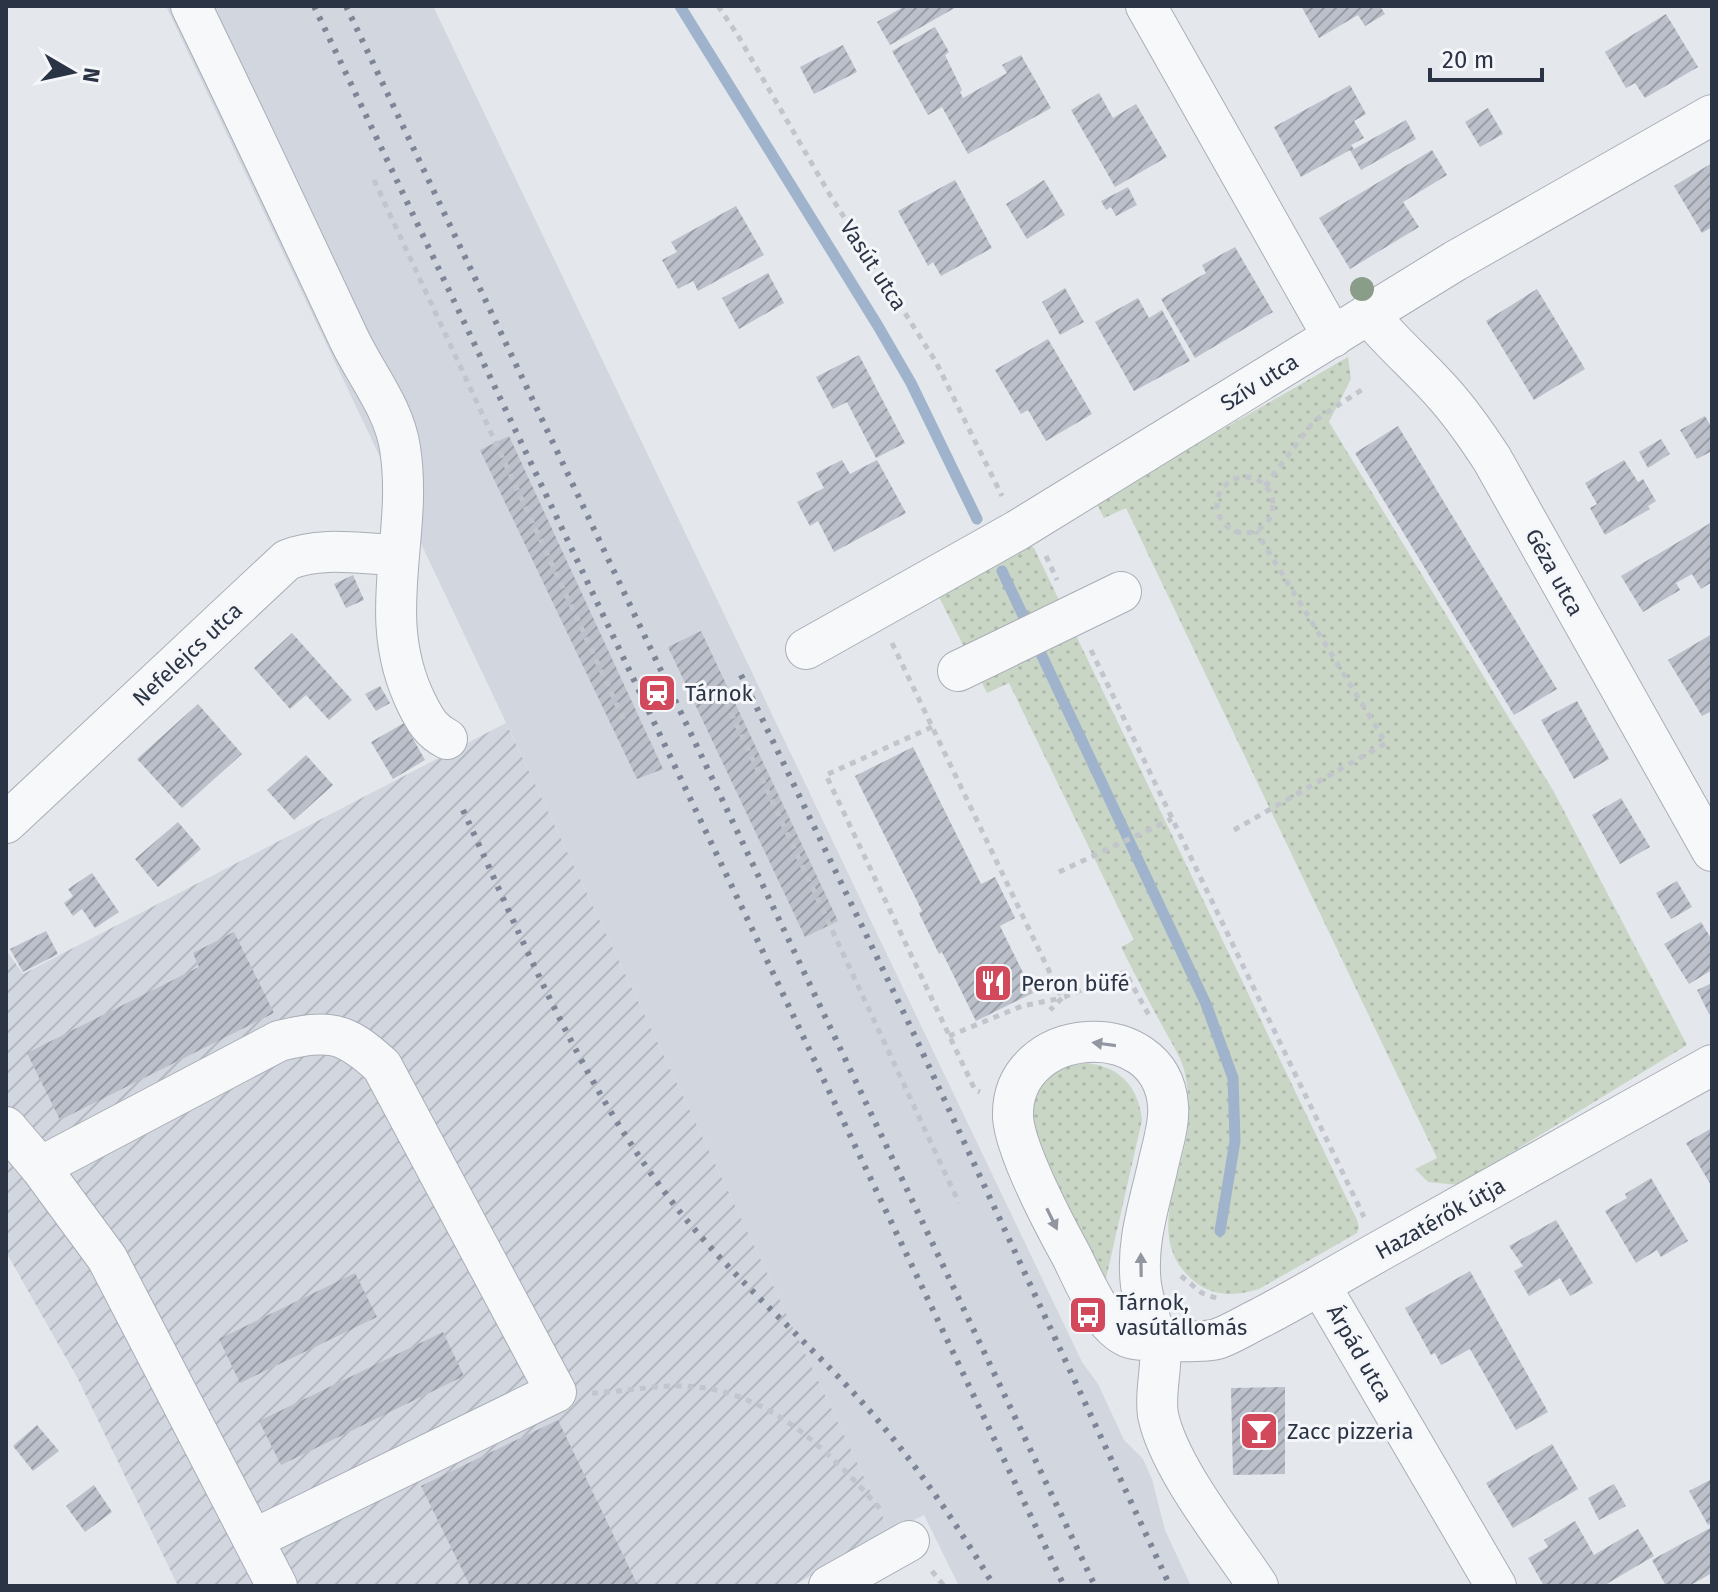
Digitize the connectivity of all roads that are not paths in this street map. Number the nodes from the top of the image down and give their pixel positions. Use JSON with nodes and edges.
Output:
{"nodes":[{"id":1,"x":191,"y":6,"type":"edge"},
{"id":2,"x":1146,"y":6,"type":"edge"},
{"id":3,"x":1712,"y":115,"type":"edge"},
{"id":4,"x":1368,"y":314,"type":"junction"},
{"id":5,"x":1333,"y":337,"type":"junction"},
{"id":6,"x":397,"y":555,"type":"junction"},
{"id":7,"x":1121,"y":592,"type":"dead end"},
{"id":8,"x":806,"y":649,"type":"dead end"},
{"id":9,"x":958,"y":671,"type":"dead end"},
{"id":10,"x":447,"y":739,"type":"dead end"},
{"id":11,"x":6,"y":823,"type":"edge"},
{"id":12,"x":1712,"y":851,"type":"edge"},
{"id":13,"x":1712,"y":1065,"type":"edge"},
{"id":14,"x":6,"y":1127,"type":"edge"},
{"id":15,"x":40,"y":1167,"type":"junction"},
{"id":16,"x":1321,"y":1287,"type":"junction"},
{"id":17,"x":1159,"y":1340,"type":"junction"},
{"id":18,"x":254,"y":1539,"type":"junction"},
{"id":19,"x":909,"y":1541,"type":"road end"},
{"id":20,"x":277,"y":1586,"type":"edge"},
{"id":21,"x":829,"y":1586,"type":"edge"},
{"id":22,"x":1258,"y":1586,"type":"edge"},
{"id":23,"x":1496,"y":1586,"type":"edge"}],
"edges":[{"from":1,"to":6,"type":"street"},
{"from":2,"to":5,"type":"street"},
{"from":3,"to":4,"type":"street","name":"Szív utca"},
{"from":4,"to":5,"type":"street","name":"Szív utca"},
{"from":4,"to":12,"type":"street","name":"Géza utca"},
{"from":5,"to":8,"type":"street","name":"Szív utca"},
{"from":6,"to":10,"type":"street"},
{"from":6,"to":11,"type":"street","name":"Nefelejcs utca"},
{"from":7,"to":9,"type":"street"},
{"from":13,"to":16,"type":"street","name":"Hazatérők útja"},
{"from":14,"to":15,"type":"street"},
{"from":15,"to":18,"type":"street"},
{"from":15,"to":18,"type":"street"},
{"from":16,"to":17,"type":"street","name":"Hazatérők útja"},
{"from":16,"to":23,"type":"street","name":"Árpád utca"},
{"from":17,"to":17,"type":"street","name":"Hazatérők útja","one_way":true},
{"from":17,"to":22,"type":"street"},
{"from":18,"to":20,"type":"street"},
{"from":19,"to":21,"type":"street"}]}
